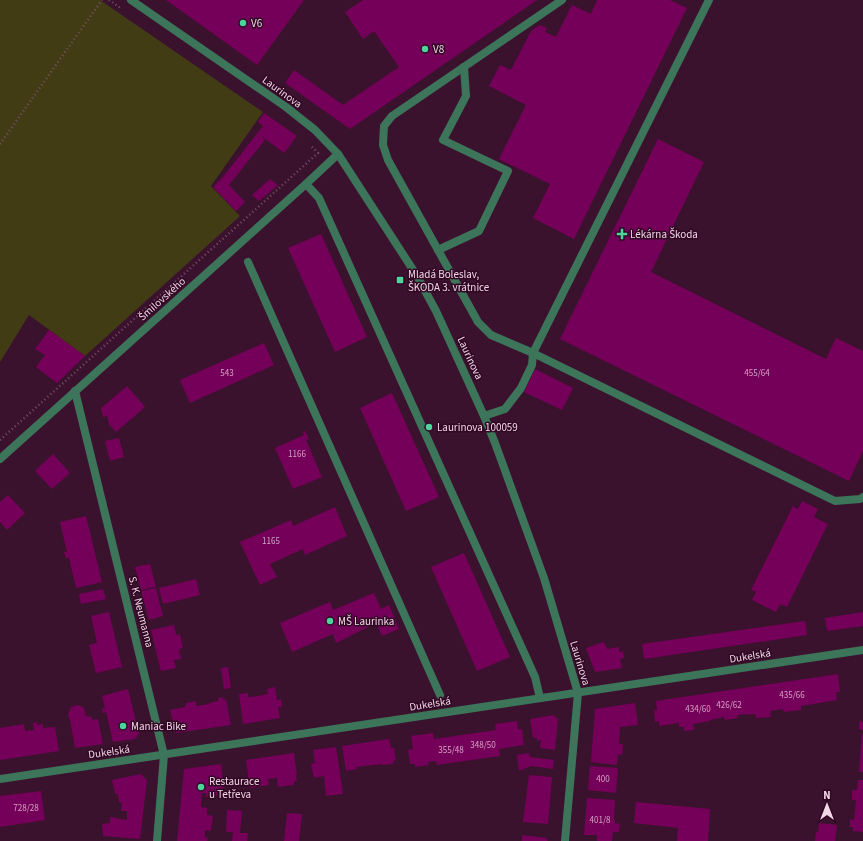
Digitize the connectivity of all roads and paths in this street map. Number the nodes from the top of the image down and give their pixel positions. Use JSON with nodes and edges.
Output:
{"nodes":[{"id":1,"x":102,"y":0,"type":"edge"},
{"id":2,"x":109,"y":0,"type":"edge"},
{"id":3,"x":131,"y":0,"type":"edge"},
{"id":4,"x":562,"y":0,"type":"edge"},
{"id":5,"x":709,"y":0,"type":"edge"},
{"id":6,"x":128,"y":13,"type":"dead end"},
{"id":7,"x":464,"y":67,"type":"junction"},
{"id":8,"x":309,"y":143,"type":"dead end"},
{"id":9,"x":0,"y":144,"type":"edge"},
{"id":10,"x":338,"y":154,"type":"junction"},
{"id":11,"x":306,"y":184,"type":"junction"},
{"id":12,"x":438,"y":250,"type":"junction"},
{"id":13,"x":248,"y":262,"type":"dead end"},
{"id":14,"x":533,"y":354,"type":"junction"},
{"id":15,"x":75,"y":391,"type":"junction"},
{"id":16,"x":484,"y":416,"type":"junction"},
{"id":17,"x":0,"y":440,"type":"edge"},
{"id":18,"x":0,"y":459,"type":"edge"},
{"id":19,"x":863,"y":496,"type":"edge"},
{"id":20,"x":863,"y":650,"type":"edge"},
{"id":21,"x":578,"y":693,"type":"junction"},
{"id":22,"x":440,"y":695,"type":"dead end"},
{"id":23,"x":540,"y":698,"type":"junction"},
{"id":24,"x":164,"y":755,"type":"junction"},
{"id":25,"x":0,"y":779,"type":"edge"},
{"id":26,"x":157,"y":841,"type":"edge"},
{"id":27,"x":565,"y":841,"type":"edge"}],
"edges":[{"from":1,"to":9,"type":"path"},
{"from":2,"to":6,"type":"path"},
{"from":3,"to":10,"type":"street","name":"Laurinova"},
{"from":4,"to":7,"type":"street"},
{"from":5,"to":14,"type":"street"},
{"from":7,"to":12,"type":"street"},
{"from":7,"to":12,"type":"street"},
{"from":8,"to":17,"type":"path"},
{"from":10,"to":11,"type":"street","name":"Šmilovského"},
{"from":10,"to":16,"type":"street","name":"Laurinova"},
{"from":11,"to":15,"type":"street","name":"Šmilovského"},
{"from":11,"to":23,"type":"street"},
{"from":12,"to":14,"type":"street"},
{"from":13,"to":22,"type":"street"},
{"from":14,"to":16,"type":"street"},
{"from":14,"to":19,"type":"street"},
{"from":15,"to":18,"type":"street","name":"Šmilovského"},
{"from":15,"to":24,"type":"street","name":"S. K. Neumanna"},
{"from":16,"to":21,"type":"street","name":"Laurinova"},
{"from":20,"to":21,"type":"street","name":"Dukelská"},
{"from":21,"to":23,"type":"street","name":"Dukelská"},
{"from":21,"to":27,"type":"street","name":"Laurinova"},
{"from":23,"to":24,"type":"street","name":"Dukelská"},
{"from":24,"to":25,"type":"street","name":"Dukelská"},
{"from":24,"to":26,"type":"street","name":"S. K. Neumanna"}]}
